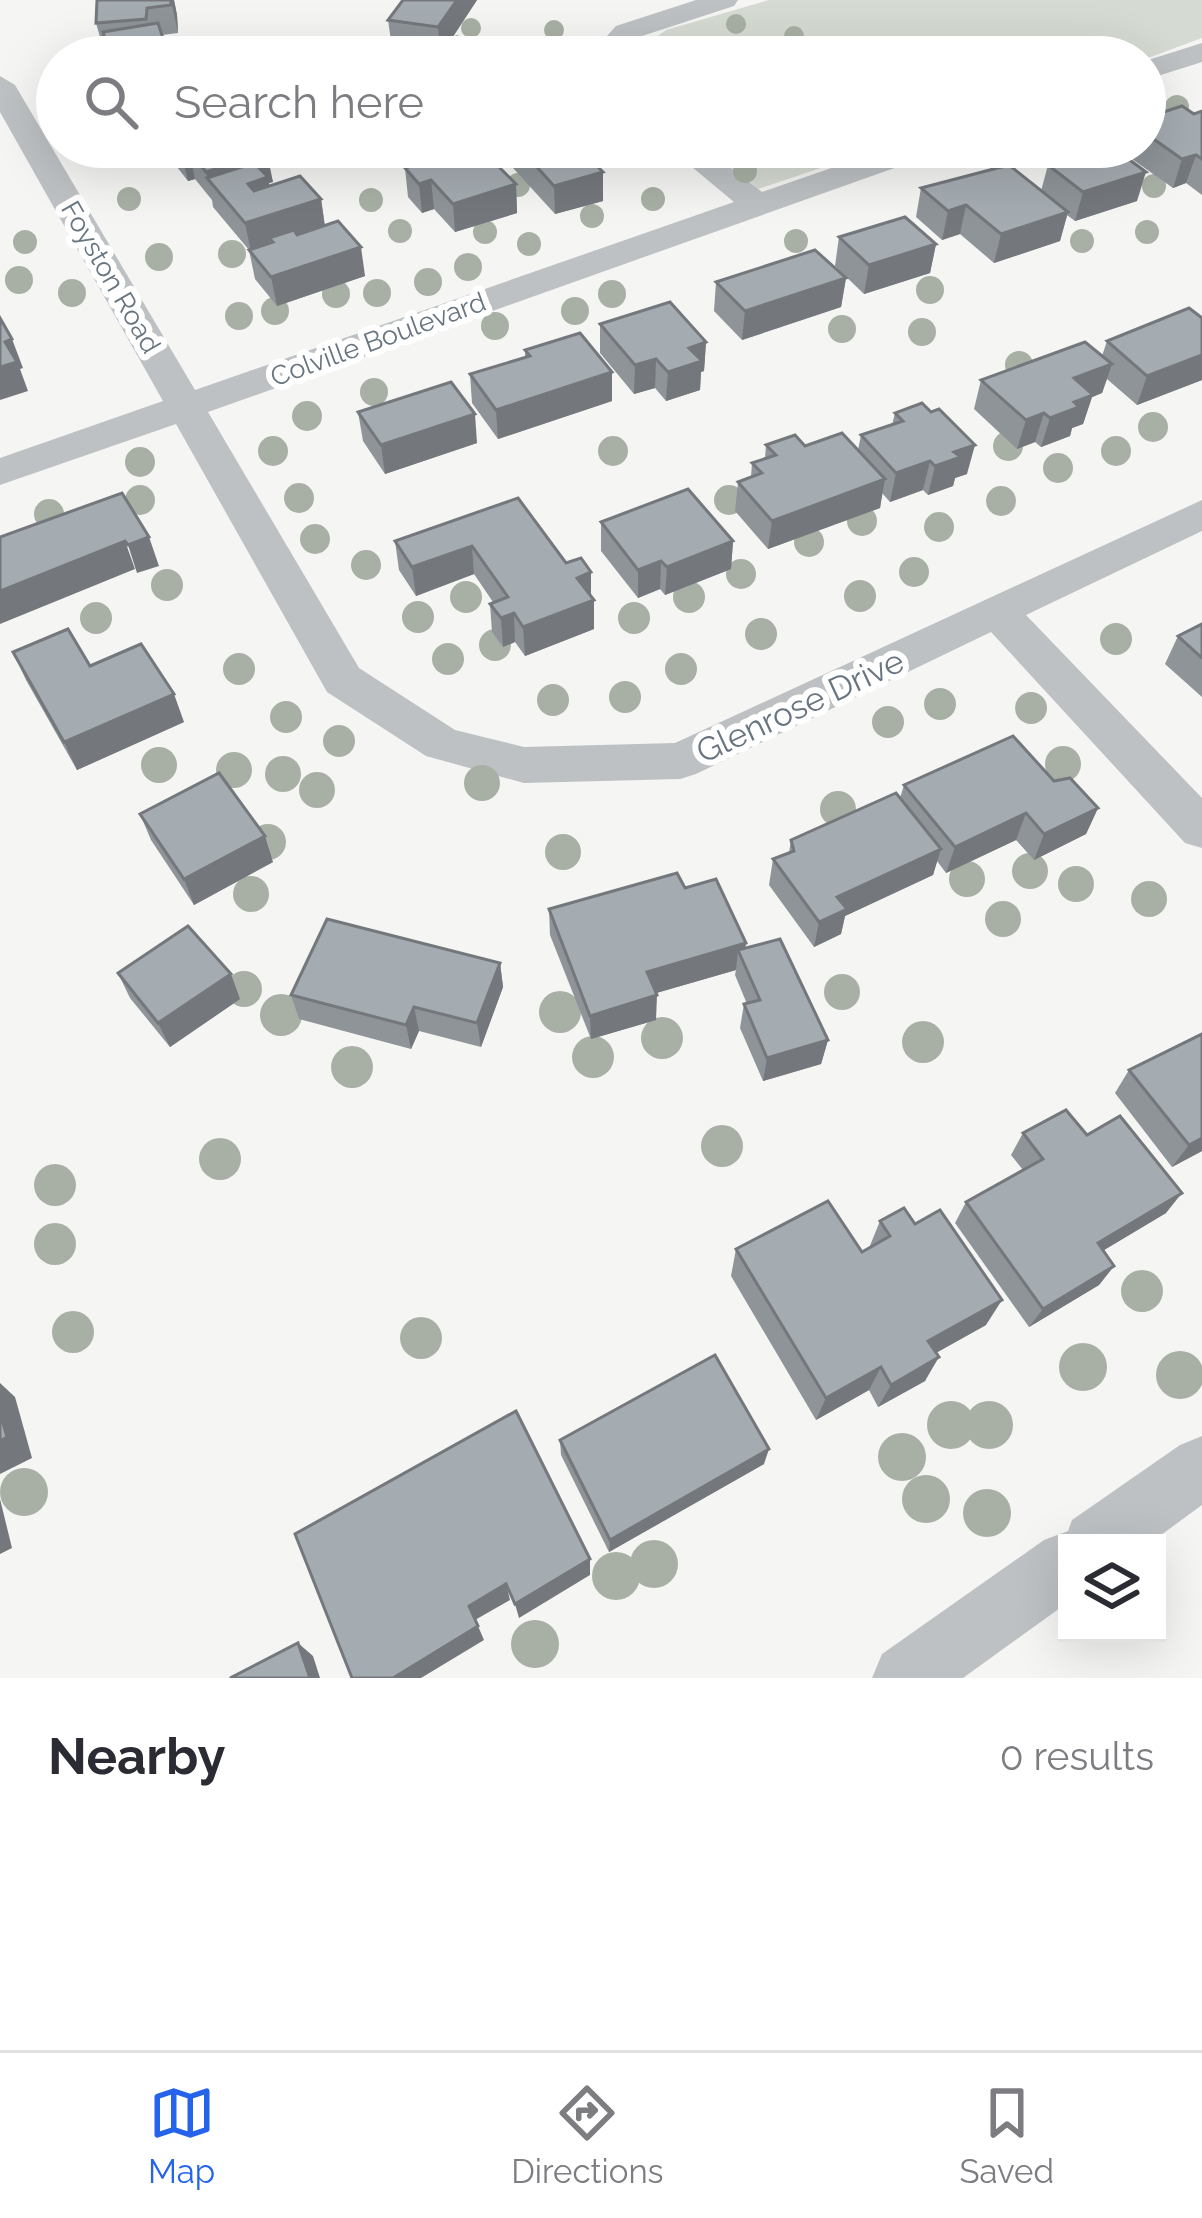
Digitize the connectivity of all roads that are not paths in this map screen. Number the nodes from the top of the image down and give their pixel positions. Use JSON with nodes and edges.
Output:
{"nodes":[{"id":1,"x":724,"y":0,"type":"edge"},
{"id":2,"x":622,"y":36,"type":"edge"},
{"id":3,"x":1202,"y":52,"type":"edge"},
{"id":4,"x":1166,"y":64,"type":"edge"},
{"id":5,"x":0,"y":85,"type":"edge"},
{"id":6,"x":36,"y":147,"type":"edge"},
{"id":7,"x":48,"y":168,"type":"edge"},
{"id":8,"x":711,"y":168,"type":"edge"},
{"id":9,"x":861,"y":168,"type":"edge"},
{"id":10,"x":755,"y":204,"type":"junction"},
{"id":11,"x":187,"y":407,"type":"junction"},
{"id":12,"x":0,"y":472,"type":"edge"},
{"id":13,"x":1202,"y":514,"type":"edge"},
{"id":14,"x":998,"y":612,"type":"junction"},
{"id":15,"x":1202,"y":829,"type":"edge"},
{"id":16,"x":1202,"y":1467,"type":"edge"},
{"id":17,"x":1108,"y":1534,"type":"edge"},
{"id":18,"x":1058,"y":1569,"type":"edge"},
{"id":19,"x":906,"y":1678,"type":"edge"}],
"edges":[{"from":1,"to":2,"type":"street"},
{"from":3,"to":4,"type":"street"},
{"from":5,"to":6,"type":"street","name":"Foyston Road"},
{"from":7,"to":11,"type":"street","name":"Foyston Road"},
{"from":8,"to":10,"type":"street"},
{"from":9,"to":10,"type":"street","name":"Colville Boulevard"},
{"from":10,"to":11,"type":"street","name":"Colville Boulevard"},
{"from":11,"to":12,"type":"street","name":"Colville Boulevard"},
{"from":11,"to":14,"type":"street","name":"Glenrose Drive"},
{"from":13,"to":14,"type":"street","name":"Glenrose Drive"},
{"from":14,"to":15,"type":"street"},
{"from":16,"to":17,"type":"street"},
{"from":18,"to":19,"type":"street"}]}
